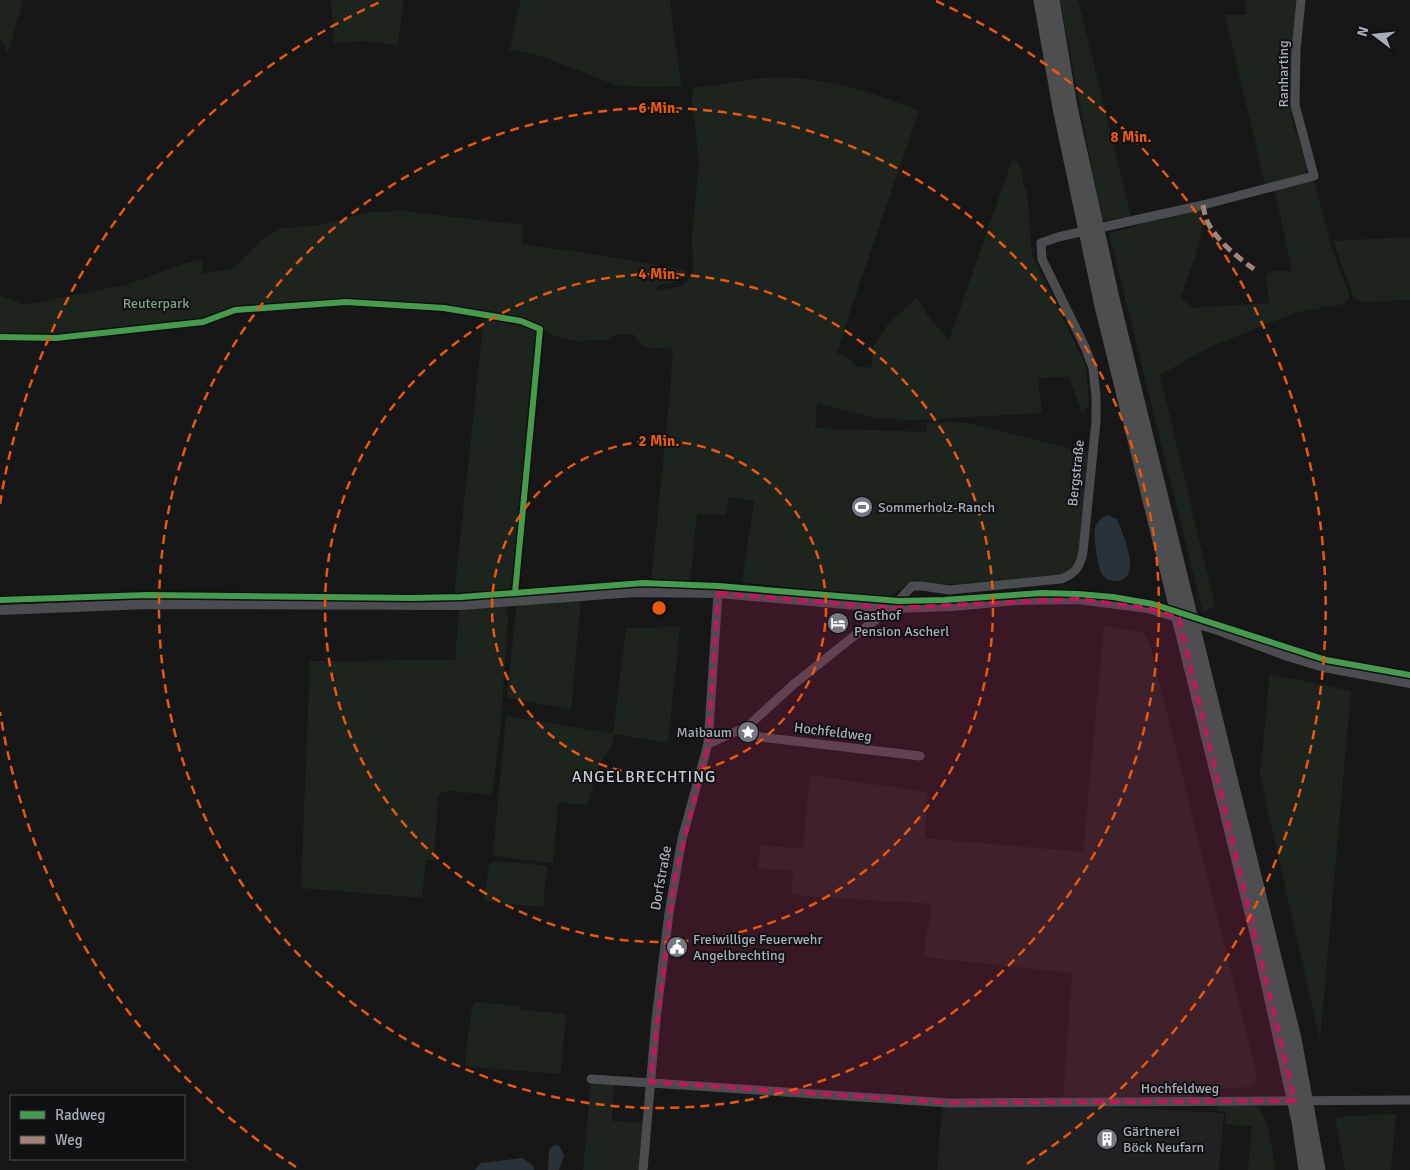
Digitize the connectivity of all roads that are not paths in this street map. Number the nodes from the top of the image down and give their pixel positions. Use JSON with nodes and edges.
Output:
{"nodes":[{"id":1,"x":1041,"y":0,"type":"edge"},
{"id":2,"x":1052,"y":0,"type":"edge"},
{"id":3,"x":1301,"y":0,"type":"edge"},
{"id":4,"x":1314,"y":176,"type":"joint"},
{"id":5,"x":718,"y":593,"type":"junction"},
{"id":6,"x":892,"y":608,"type":"junction"},
{"id":7,"x":0,"y":610,"type":"edge"},
{"id":8,"x":1410,"y":683,"type":"edge"},
{"id":9,"x":748,"y":726,"type":"junction"},
{"id":10,"x":708,"y":744,"type":"junction"},
{"id":11,"x":920,"y":756,"type":"dead end"},
{"id":12,"x":591,"y":1079,"type":"dead end"},
{"id":13,"x":650,"y":1082,"type":"junction"},
{"id":14,"x":1410,"y":1100,"type":"edge"},
{"id":15,"x":643,"y":1170,"type":"edge"},
{"id":16,"x":1306,"y":1170,"type":"edge"},
{"id":17,"x":1318,"y":1170,"type":"edge"}],
"edges":[{"from":1,"to":16,"type":"highway"},
{"from":2,"to":17,"type":"highway"},
{"from":3,"to":4,"type":"street","name":"Ranharting"},
{"from":4,"to":6,"type":"street","name":"Bergstraße"},
{"from":5,"to":6,"type":"street"},
{"from":5,"to":7,"type":"street"},
{"from":5,"to":10,"type":"street","name":"Dorfstraße"},
{"from":6,"to":8,"type":"street"},
{"from":6,"to":9,"type":"street","name":"Bergstraße"},
{"from":9,"to":10,"type":"street","name":"Bergstraße"},
{"from":9,"to":11,"type":"street","name":"Hochfeldweg"},
{"from":10,"to":13,"type":"street","name":"Dorfstraße"},
{"from":12,"to":13,"type":"street","name":"Hochfeldweg"},
{"from":13,"to":14,"type":"street","name":"Hochfeldweg"},
{"from":13,"to":15,"type":"street","name":"Dorfstraße"}]}
